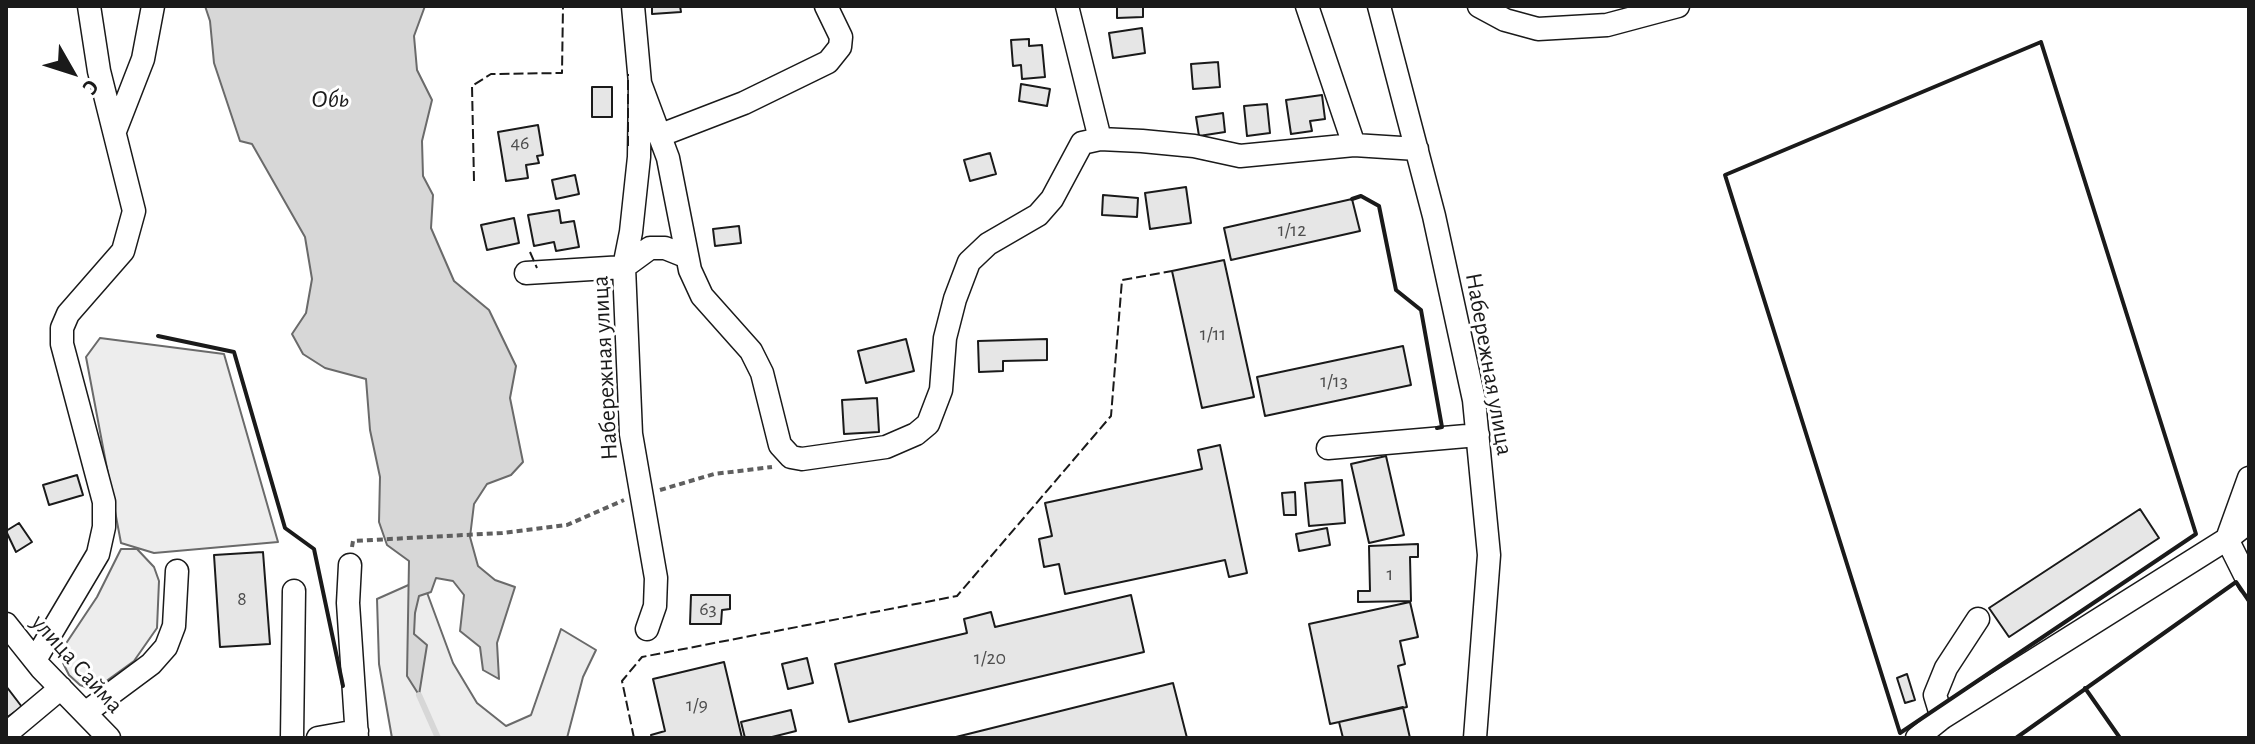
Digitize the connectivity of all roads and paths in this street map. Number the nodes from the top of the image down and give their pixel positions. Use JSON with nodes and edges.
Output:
{"nodes":[{"id":1,"x":89,"y":6,"type":"edge"},
{"id":2,"x":153,"y":6,"type":"edge"},
{"id":3,"x":633,"y":6,"type":"edge"},
{"id":4,"x":826,"y":6,"type":"edge"},
{"id":5,"x":1067,"y":6,"type":"edge"},
{"id":6,"x":1307,"y":6,"type":"edge"},
{"id":7,"x":1379,"y":6,"type":"edge"},
{"id":8,"x":1479,"y":6,"type":"edge"},
{"id":9,"x":1678,"y":6,"type":"edge"},
{"id":10,"x":640,"y":83,"type":"junction"},
{"id":11,"x":115,"y":131,"type":"junction"},
{"id":12,"x":661,"y":135,"type":"junction"},
{"id":13,"x":1100,"y":139,"type":"junction"},
{"id":14,"x":1354,"y":145,"type":"junction"},
{"id":15,"x":1417,"y":149,"type":"junction"},
{"id":16,"x":685,"y":256,"type":"junction"},
{"id":17,"x":624,"y":267,"type":"junction"},
{"id":18,"x":526,"y":273,"type":"dead end"},
{"id":19,"x":1478,"y":435,"type":"junction"},
{"id":20,"x":1328,"y":448,"type":"dead end"},
{"id":21,"x":2249,"y":478,"type":"edge"},
{"id":22,"x":2249,"y":522,"type":"edge"},
{"id":23,"x":502,"y":533,"type":"dead end"},
{"id":24,"x":2227,"y":539,"type":"junction"},
{"id":25,"x":353,"y":541,"type":"dead end"},
{"id":26,"x":350,"y":565,"type":"dead end"},
{"id":27,"x":177,"y":571,"type":"dead end"},
{"id":28,"x":2249,"y":583,"type":"edge"},
{"id":29,"x":294,"y":591,"type":"dead end"},
{"id":30,"x":1978,"y":619,"type":"dead end"},
{"id":31,"x":6,"y":624,"type":"edge"},
{"id":32,"x":647,"y":629,"type":"dead end"},
{"id":33,"x":35,"y":660,"type":"junction"},
{"id":34,"x":61,"y":688,"type":"junction"},
{"id":35,"x":85,"y":713,"type":"junction"},
{"id":36,"x":1942,"y":718,"type":"junction"},
{"id":37,"x":6,"y":734,"type":"edge"},
{"id":38,"x":357,"y":734,"type":"edge"},
{"id":39,"x":109,"y":738,"type":"edge"},
{"id":40,"x":292,"y":738,"type":"edge"},
{"id":41,"x":318,"y":738,"type":"edge"},
{"id":42,"x":1475,"y":738,"type":"edge"},
{"id":43,"x":1916,"y":738,"type":"edge"}],
"edges":[{"from":1,"to":11,"type":"street"},
{"from":2,"to":11,"type":"street"},
{"from":3,"to":10,"type":"street","name":"Набережная улица"},
{"from":4,"to":12,"type":"street"},
{"from":5,"to":13,"type":"street"},
{"from":6,"to":14,"type":"street"},
{"from":7,"to":15,"type":"street","name":"Набережная улица"},
{"from":8,"to":9,"type":"street"},
{"from":10,"to":12,"type":"street"},
{"from":10,"to":17,"type":"street","name":"Набережная улица"},
{"from":11,"to":33,"type":"street"},
{"from":12,"to":16,"type":"street"},
{"from":13,"to":14,"type":"street"},
{"from":13,"to":16,"type":"street"},
{"from":14,"to":15,"type":"street"},
{"from":15,"to":19,"type":"street","name":"Набережная улица"},
{"from":16,"to":17,"type":"street"},
{"from":17,"to":18,"type":"street"},
{"from":17,"to":32,"type":"street","name":"Набережная улица"},
{"from":19,"to":20,"type":"street"},
{"from":19,"to":42,"type":"street","name":"Набережная улица"},
{"from":21,"to":24,"type":"street"},
{"from":22,"to":24,"type":"street"},
{"from":23,"to":25,"type":"path"},
{"from":24,"to":28,"type":"street"},
{"from":24,"to":36,"type":"street"},
{"from":26,"to":38,"type":"street"},
{"from":27,"to":35,"type":"street"},
{"from":29,"to":40,"type":"street"},
{"from":30,"to":36,"type":"street"},
{"from":31,"to":33,"type":"street","name":"улица Сайма"},
{"from":33,"to":34,"type":"street","name":"улица Сайма"},
{"from":34,"to":35,"type":"street","name":"улица Сайма"},
{"from":34,"to":37,"type":"street"},
{"from":35,"to":39,"type":"street","name":"улица Сайма"},
{"from":36,"to":43,"type":"street"},
{"from":38,"to":41,"type":"street"}]}
